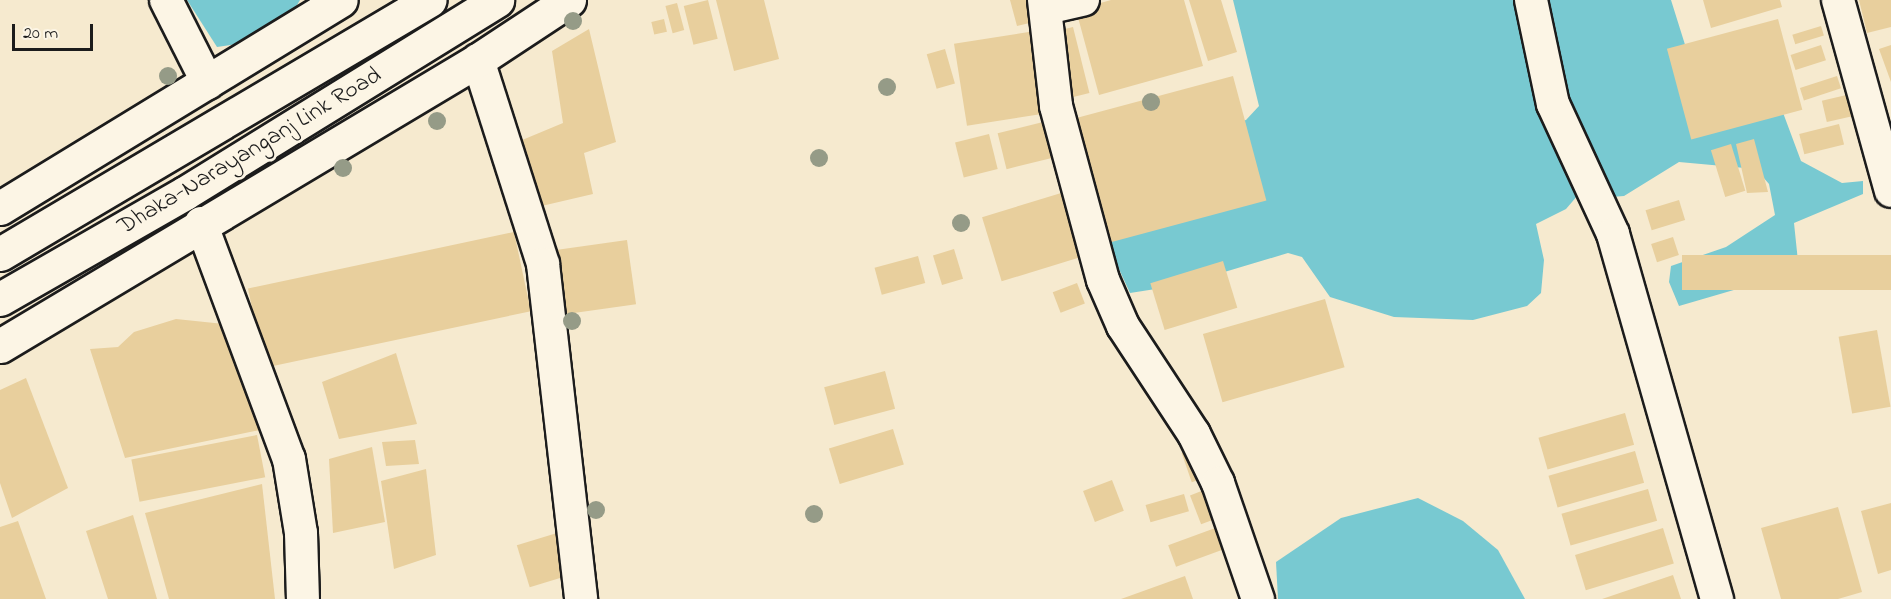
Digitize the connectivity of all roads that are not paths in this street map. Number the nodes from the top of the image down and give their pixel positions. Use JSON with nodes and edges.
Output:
{"nodes":[{"id":1,"x":166,"y":0,"type":"edge"},
{"id":2,"x":341,"y":0,"type":"edge"},
{"id":3,"x":430,"y":0,"type":"edge"},
{"id":4,"x":496,"y":0,"type":"edge"},
{"id":5,"x":569,"y":0,"type":"edge"},
{"id":6,"x":1083,"y":0,"type":"edge"},
{"id":7,"x":1531,"y":0,"type":"edge"},
{"id":8,"x":1838,"y":0,"type":"edge"},
{"id":9,"x":1045,"y":4,"type":"edge"},
{"id":10,"x":478,"y":60,"type":"junction"},
{"id":11,"x":208,"y":83,"type":"junction"},
{"id":12,"x":1891,"y":190,"type":"edge"},
{"id":13,"x":0,"y":207,"type":"edge"},
{"id":14,"x":201,"y":223,"type":"junction"},
{"id":15,"x":0,"y":254,"type":"edge"},
{"id":16,"x":0,"y":299,"type":"edge"},
{"id":17,"x":0,"y":346,"type":"edge"},
{"id":18,"x":303,"y":599,"type":"edge"},
{"id":19,"x":581,"y":599,"type":"edge"},
{"id":20,"x":1258,"y":599,"type":"edge"},
{"id":21,"x":1717,"y":599,"type":"edge"}],
"edges":[{"from":1,"to":11,"type":"street"},
{"from":2,"to":11,"type":"street"},
{"from":3,"to":15,"type":"street","name":"Dhaka-Narayanganj Link Road"},
{"from":4,"to":16,"type":"street","name":"Dhaka-Narayanganj Link Road"},
{"from":5,"to":10,"type":"street"},
{"from":6,"to":9,"type":"street"},
{"from":7,"to":21,"type":"street"},
{"from":8,"to":12,"type":"street"},
{"from":9,"to":20,"type":"street"},
{"from":10,"to":14,"type":"street"},
{"from":10,"to":19,"type":"street"},
{"from":11,"to":13,"type":"street"},
{"from":14,"to":17,"type":"street"},
{"from":14,"to":18,"type":"street"}]}
